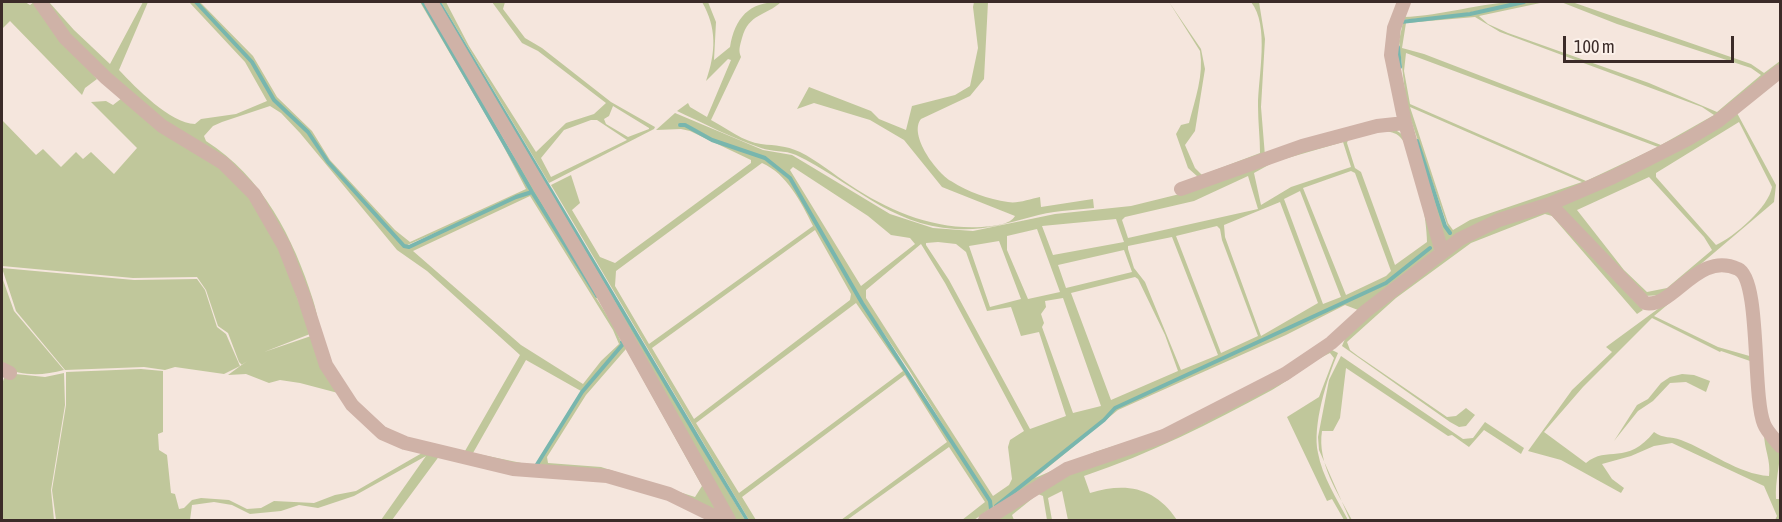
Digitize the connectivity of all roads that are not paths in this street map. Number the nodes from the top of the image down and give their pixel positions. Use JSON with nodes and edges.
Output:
{"nodes":[{"id":1,"x":40,"y":2,"type":"edge"},
{"id":2,"x":431,"y":2,"type":"edge"},
{"id":3,"x":1404,"y":2,"type":"edge"},
{"id":4,"x":1780,"y":70,"type":"edge"},
{"id":5,"x":1405,"y":123,"type":"junction"},
{"id":6,"x":1181,"y":189,"type":"dead end"},
{"id":7,"x":1550,"y":204,"type":"junction"},
{"id":8,"x":1442,"y":252,"type":"junction"},
{"id":9,"x":1780,"y":446,"type":"edge"},
{"id":10,"x":722,"y":520,"type":"edge"},
{"id":11,"x":729,"y":520,"type":"edge"},
{"id":12,"x":985,"y":520,"type":"edge"}],
"edges":[{"from":1,"to":10,"type":"street"},
{"from":2,"to":11,"type":"street"},
{"from":3,"to":5,"type":"street"},
{"from":4,"to":7,"type":"street"},
{"from":5,"to":6,"type":"street"},
{"from":5,"to":8,"type":"street"},
{"from":7,"to":8,"type":"street"},
{"from":7,"to":9,"type":"street"},
{"from":8,"to":12,"type":"street"}]}
